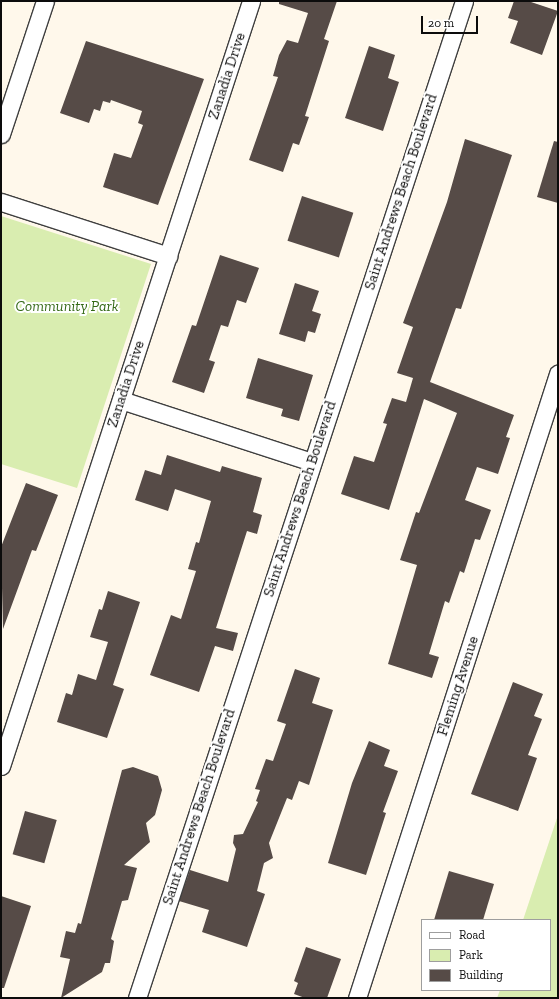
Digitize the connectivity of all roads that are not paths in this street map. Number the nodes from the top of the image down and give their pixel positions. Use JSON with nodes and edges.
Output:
{"nodes":[{"id":1,"x":44,"y":1,"type":"edge"},
{"id":2,"x":251,"y":1,"type":"edge"},
{"id":3,"x":464,"y":1,"type":"edge"},
{"id":4,"x":1,"y":134,"type":"edge"},
{"id":5,"x":1,"y":202,"type":"edge"},
{"id":6,"x":168,"y":256,"type":"junction"},
{"id":7,"x":558,"y":374,"type":"edge"},
{"id":8,"x":121,"y":400,"type":"junction"},
{"id":9,"x":312,"y":462,"type":"junction"},
{"id":10,"x":1,"y":766,"type":"edge"},
{"id":11,"x":137,"y":998,"type":"edge"},
{"id":12,"x":357,"y":998,"type":"edge"}],
"edges":[{"from":1,"to":4,"type":"street"},
{"from":2,"to":6,"type":"street","name":"Zanadia Drive"},
{"from":3,"to":9,"type":"street","name":"Saint Andrews Beach Boulevard"},
{"from":5,"to":6,"type":"street"},
{"from":6,"to":8,"type":"street","name":"Zanadia Drive"},
{"from":7,"to":12,"type":"street","name":"Fleming Avenue"},
{"from":8,"to":9,"type":"street"},
{"from":8,"to":10,"type":"street","name":"Zanadia Drive"},
{"from":9,"to":11,"type":"street","name":"Saint Andrews Beach Boulevard"}]}
